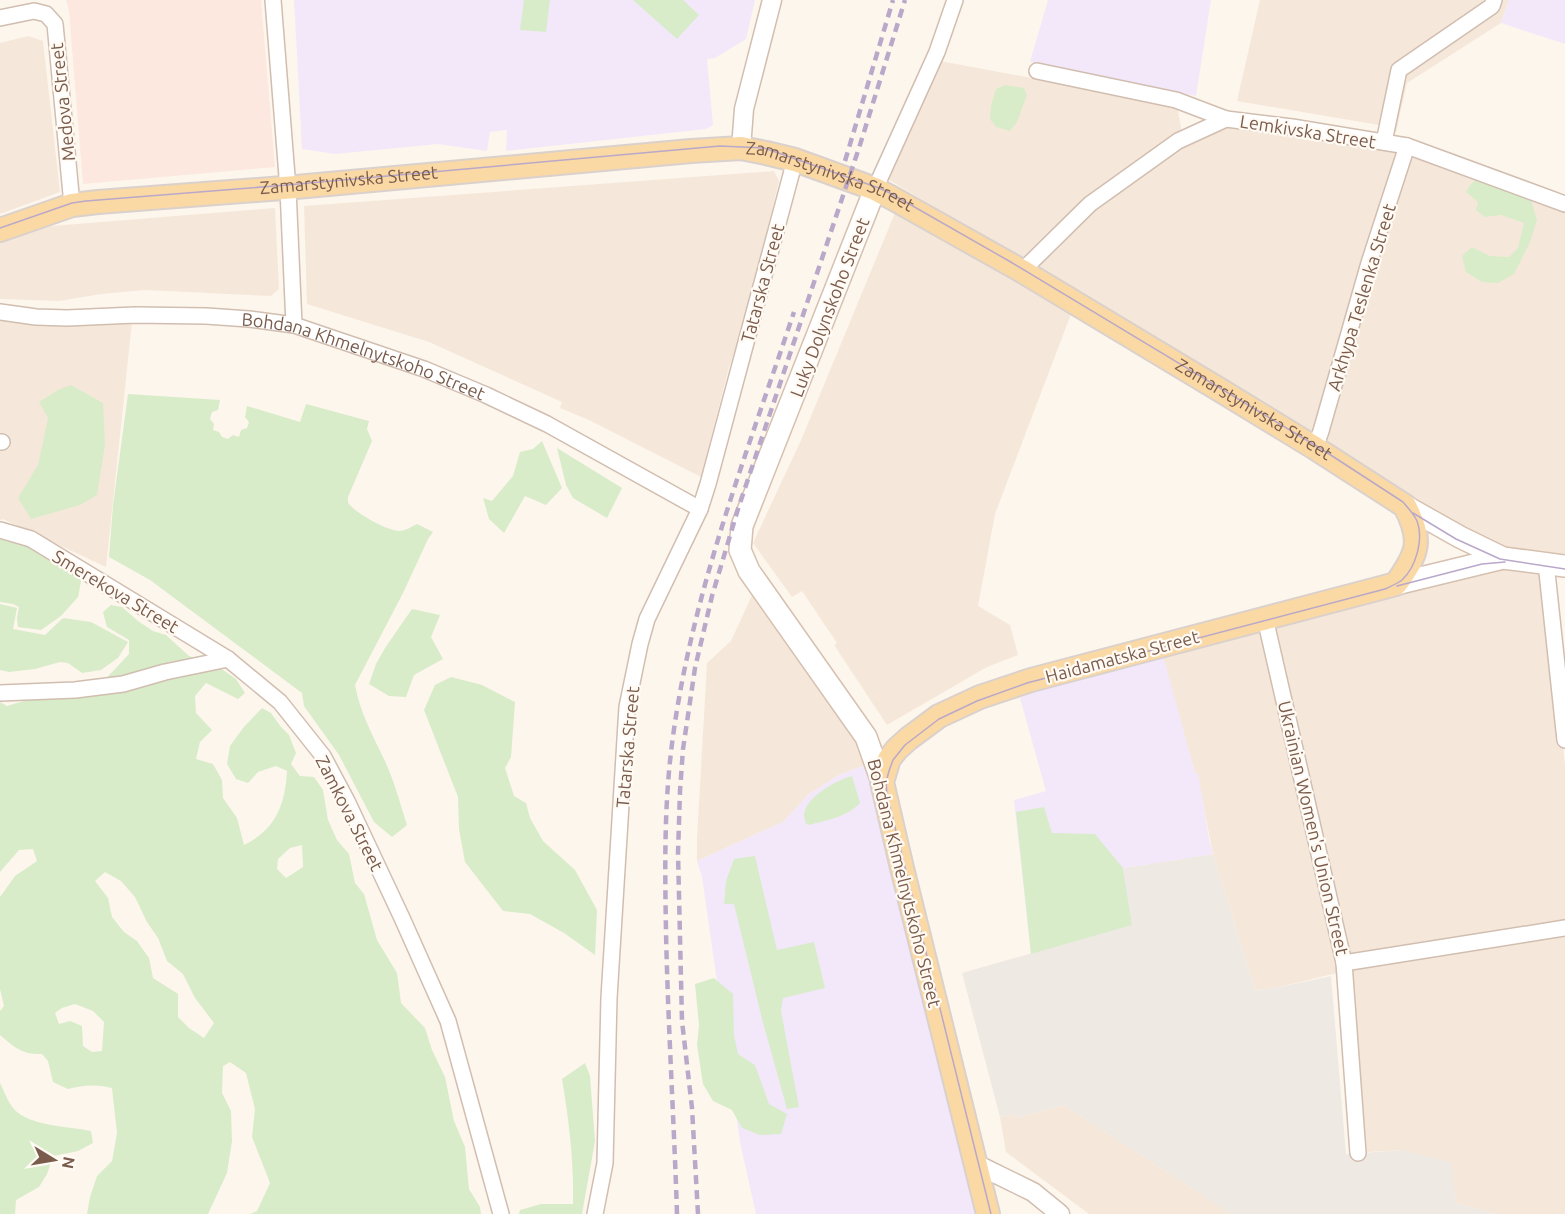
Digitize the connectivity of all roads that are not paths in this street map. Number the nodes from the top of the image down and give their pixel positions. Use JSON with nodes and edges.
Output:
{"nodes":[{"id":1,"x":273,"y":0,"type":"edge"},
{"id":2,"x":772,"y":0,"type":"edge"},
{"id":3,"x":955,"y":0,"type":"edge"},
{"id":4,"x":1494,"y":0,"type":"edge"},
{"id":5,"x":0,"y":18,"type":"edge"},
{"id":6,"x":1037,"y":71,"type":"dead end"},
{"id":7,"x":1226,"y":119,"type":"junction"},
{"id":8,"x":1384,"y":142,"type":"junction"},
{"id":9,"x":1407,"y":146,"type":"junction"},
{"id":10,"x":741,"y":148,"type":"junction"},
{"id":11,"x":795,"y":160,"type":"junction"},
{"id":12,"x":288,"y":187,"type":"junction"},
{"id":13,"x":875,"y":189,"type":"junction"},
{"id":14,"x":1565,"y":204,"type":"edge"},
{"id":15,"x":72,"y":205,"type":"junction"},
{"id":16,"x":0,"y":230,"type":"edge"},
{"id":17,"x":1022,"y":271,"type":"junction"},
{"id":18,"x":0,"y":312,"type":"edge"},
{"id":19,"x":294,"y":325,"type":"junction"},
{"id":20,"x":1316,"y":448,"type":"junction"},
{"id":21,"x":1405,"y":506,"type":"junction"},
{"id":22,"x":700,"y":509,"type":"junction"},
{"id":23,"x":0,"y":530,"type":"edge"},
{"id":24,"x":740,"y":550,"type":"joint"},
{"id":25,"x":1503,"y":558,"type":"junction"},
{"id":26,"x":1556,"y":564,"type":"edge"},
{"id":27,"x":1396,"y":584,"type":"junction"},
{"id":28,"x":1265,"y":618,"type":"junction"},
{"id":29,"x":228,"y":660,"type":"junction"},
{"id":30,"x":0,"y":693,"type":"edge"},
{"id":31,"x":1565,"y":740,"type":"edge"},
{"id":32,"x":882,"y":782,"type":"junction"},
{"id":33,"x":1565,"y":928,"type":"edge"},
{"id":34,"x":1344,"y":963,"type":"junction"},
{"id":35,"x":1358,"y":1153,"type":"dead end"},
{"id":36,"x":976,"y":1164,"type":"junction"},
{"id":37,"x":501,"y":1214,"type":"edge"},
{"id":38,"x":595,"y":1214,"type":"edge"},
{"id":39,"x":988,"y":1214,"type":"edge"},
{"id":40,"x":1060,"y":1214,"type":"edge"}],
"edges":[{"from":1,"to":12,"type":"street"},
{"from":2,"to":10,"type":"street"},
{"from":3,"to":13,"type":"street","name":"Luky Dolynskoho Street"},
{"from":4,"to":8,"type":"street"},
{"from":5,"to":15,"type":"street","name":"Medova Street"},
{"from":6,"to":7,"type":"street"},
{"from":7,"to":8,"type":"street","name":"Lemkivska Street"},
{"from":7,"to":17,"type":"street","name":"Lemkivska Street"},
{"from":8,"to":9,"type":"street","name":"Lemkivska Street"},
{"from":9,"to":14,"type":"street","name":"Lemkivska Street"},
{"from":9,"to":20,"type":"street","name":"Arkhypa Teslenka Street"},
{"from":10,"to":11,"type":"main road","name":"Zamarstynivska Street"},
{"from":10,"to":12,"type":"main road","name":"Zamarstynivska Street"},
{"from":11,"to":13,"type":"main road","name":"Zamarstynivska Street"},
{"from":11,"to":22,"type":"street","name":"Tatarska Street"},
{"from":12,"to":15,"type":"main road","name":"Zamarstynivska Street"},
{"from":12,"to":19,"type":"street"},
{"from":13,"to":17,"type":"main road","name":"Zamarstynivska Street"},
{"from":13,"to":24,"type":"main road","name":"Luky Dolynskoho Street"},
{"from":15,"to":16,"type":"main road","name":"Zamarstynivska Street"},
{"from":17,"to":20,"type":"main road","name":"Zamarstynivska Street"},
{"from":18,"to":19,"type":"street","name":"Bohdana Khmelnytskoho Street"},
{"from":19,"to":22,"type":"street","name":"Bohdana Khmelnytskoho Street"},
{"from":20,"to":21,"type":"main road","name":"Zamarstynivska Street"},
{"from":21,"to":25,"type":"main road","name":"Zamarstynivska Street"},
{"from":21,"to":27,"type":"main road"},
{"from":22,"to":38,"type":"street","name":"Tatarska Street"},
{"from":23,"to":29,"type":"street","name":"Smerekova Street"},
{"from":24,"to":32,"type":"main road","name":"Bohdana Khmelnytskoho Street"},
{"from":25,"to":26,"type":"main road","name":"Zamarstynivska Street"},
{"from":25,"to":27,"type":"main road","name":"Haidamatska Street"},
{"from":26,"to":31,"type":"street"},
{"from":27,"to":28,"type":"main road","name":"Haidamatska Street"},
{"from":28,"to":32,"type":"main road","name":"Haidamatska Street"},
{"from":28,"to":34,"type":"street","name":"Ukrainian Women's Union Street"},
{"from":29,"to":30,"type":"street"},
{"from":29,"to":37,"type":"street","name":"Zamkova Street"},
{"from":32,"to":36,"type":"main road","name":"Bohdana Khmelnytskoho Street"},
{"from":33,"to":34,"type":"street","name":"Ukrainian Women's Union Street"},
{"from":34,"to":35,"type":"street"},
{"from":36,"to":39,"type":"main road","name":"Bohdana Khmelnytskoho Street"},
{"from":36,"to":40,"type":"street"}]}
